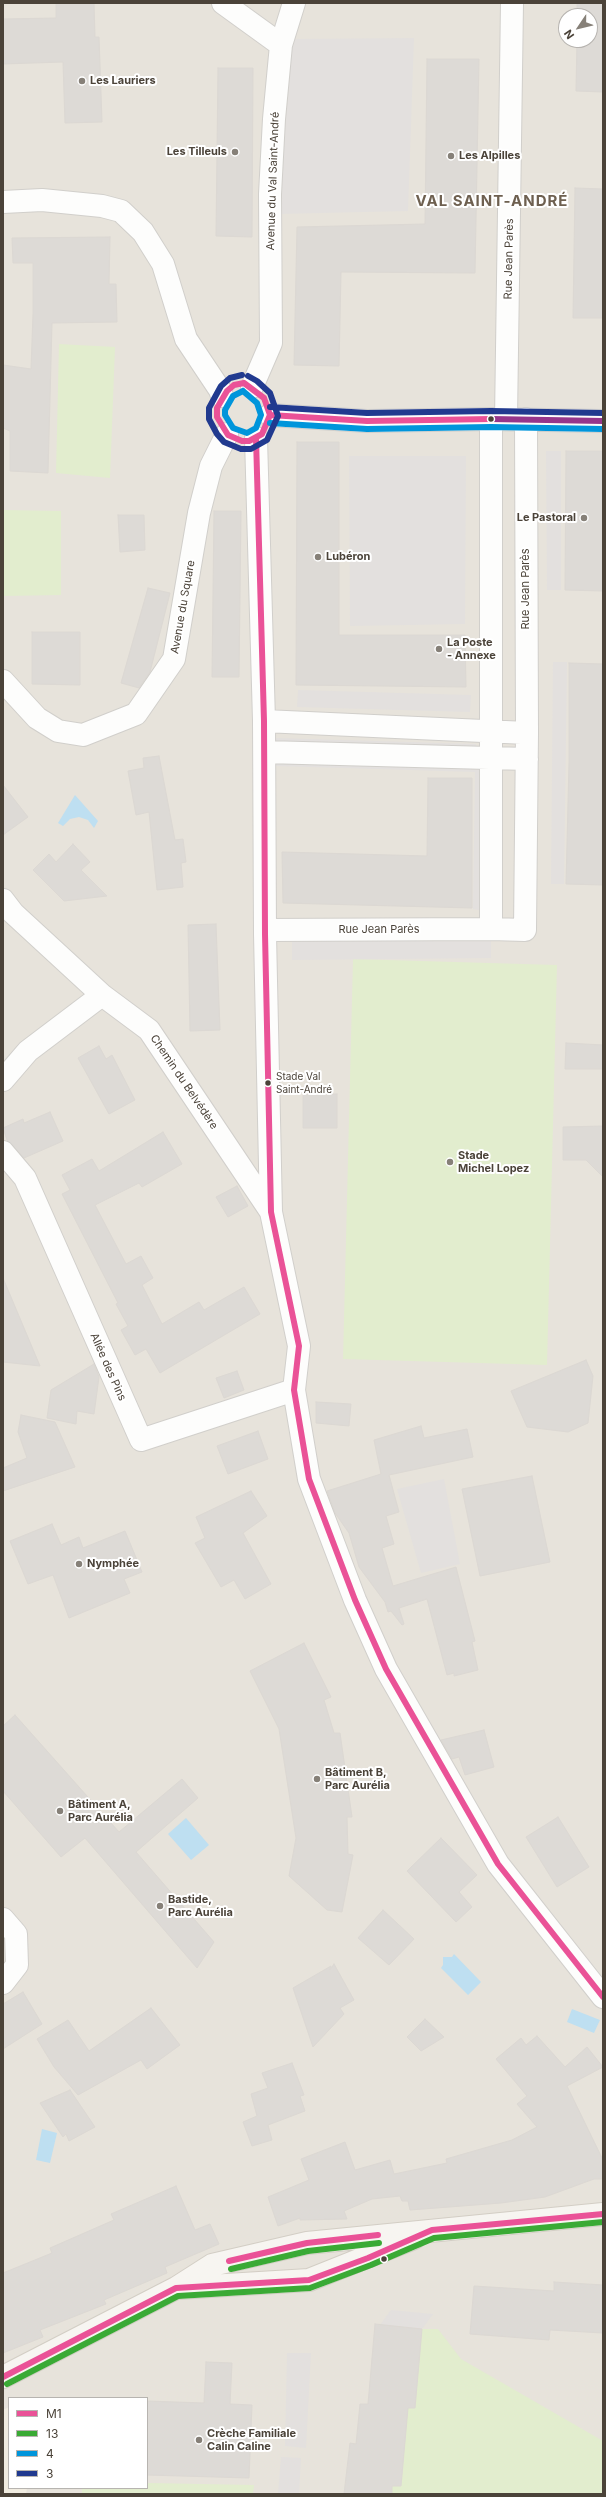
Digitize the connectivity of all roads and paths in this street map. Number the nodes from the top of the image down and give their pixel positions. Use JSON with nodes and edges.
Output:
{"nodes":[{"id":1,"x":223,"y":3,"type":"edge"},
{"id":2,"x":294,"y":3,"type":"edge"},
{"id":3,"x":512,"y":3,"type":"edge"},
{"id":4,"x":281,"y":45,"type":"junction"},
{"id":5,"x":3,"y":202,"type":"edge"},
{"id":6,"x":252,"y":387,"type":"junction"},
{"id":7,"x":222,"y":396,"type":"junction"},
{"id":8,"x":270,"y":415,"type":"junction"},
{"id":9,"x":508,"y":419,"type":"junction"},
{"id":10,"x":603,"y":421,"type":"edge"},
{"id":11,"x":227,"y":434,"type":"junction"},
{"id":12,"x":256,"y":438,"type":"junction"},
{"id":13,"x":3,"y":681,"type":"edge"},
{"id":14,"x":264,"y":721,"type":"junction"},
{"id":15,"x":492,"y":731,"type":"junction"},
{"id":16,"x":527,"y":733,"type":"junction"},
{"id":17,"x":265,"y":752,"type":"junction"},
{"id":18,"x":492,"y":759,"type":"junction"},
{"id":19,"x":527,"y":760,"type":"junction"},
{"id":20,"x":3,"y":900,"type":"edge"},
{"id":21,"x":491,"y":929,"type":"junction"},
{"id":22,"x":266,"y":930,"type":"junction"},
{"id":23,"x":102,"y":995,"type":"junction"},
{"id":24,"x":3,"y":1080,"type":"edge"},
{"id":25,"x":3,"y":1152,"type":"edge"},
{"id":26,"x":271,"y":1212,"type":"junction"},
{"id":27,"x":294,"y":1390,"type":"junction"},
{"id":28,"x":3,"y":1919,"type":"edge"},
{"id":29,"x":3,"y":1982,"type":"edge"},
{"id":30,"x":603,"y":1997,"type":"edge"},
{"id":31,"x":603,"y":2214,"type":"edge"},
{"id":32,"x":432,"y":2230,"type":"junction"},
{"id":33,"x":176,"y":2288,"type":"junction"},
{"id":34,"x":3,"y":2377,"type":"edge"}],
"edges":[{"from":1,"to":4,"type":"street"},
{"from":2,"to":4,"type":"street","name":"Avenue du Val Saint-André"},
{"from":3,"to":9,"type":"street","name":"Rue Jean Parès"},
{"from":4,"to":6,"type":"street","name":"Avenue du Val Saint-André"},
{"from":5,"to":7,"type":"street"},
{"from":6,"to":7,"type":"street"},
{"from":6,"to":8,"type":"street"},
{"from":7,"to":11,"type":"street"},
{"from":8,"to":9,"type":"street"},
{"from":8,"to":12,"type":"street"},
{"from":9,"to":10,"type":"street"},
{"from":9,"to":15,"type":"street","name":"Rue Jean Parès"},
{"from":9,"to":16,"type":"street","name":"Rue Jean Parès"},
{"from":11,"to":12,"type":"street"},
{"from":11,"to":13,"type":"street","name":"Avenue du Square"},
{"from":12,"to":14,"type":"street"},
{"from":14,"to":15,"type":"street"},
{"from":14,"to":17,"type":"street"},
{"from":15,"to":16,"type":"street"},
{"from":15,"to":18,"type":"street","name":"Rue Jean Parès"},
{"from":16,"to":19,"type":"street","name":"Rue Jean Parès"},
{"from":17,"to":18,"type":"street"},
{"from":17,"to":22,"type":"street"},
{"from":18,"to":19,"type":"street"},
{"from":18,"to":21,"type":"street","name":"Rue Jean Parès"},
{"from":19,"to":21,"type":"street","name":"Rue Jean Parès"},
{"from":20,"to":23,"type":"street","name":"Chemin du Belvédère"},
{"from":21,"to":22,"type":"street","name":"Rue Jean Parès"},
{"from":22,"to":26,"type":"street"},
{"from":23,"to":24,"type":"street"},
{"from":23,"to":26,"type":"street","name":"Chemin du Belvédère"},
{"from":25,"to":27,"type":"street","name":"Allée des Pins"},
{"from":26,"to":27,"type":"street"},
{"from":27,"to":30,"type":"street"},
{"from":28,"to":29,"type":"street"},
{"from":31,"to":32,"type":"street"},
{"from":32,"to":33,"type":"street"},
{"from":32,"to":33,"type":"street"},
{"from":33,"to":34,"type":"street"}]}
